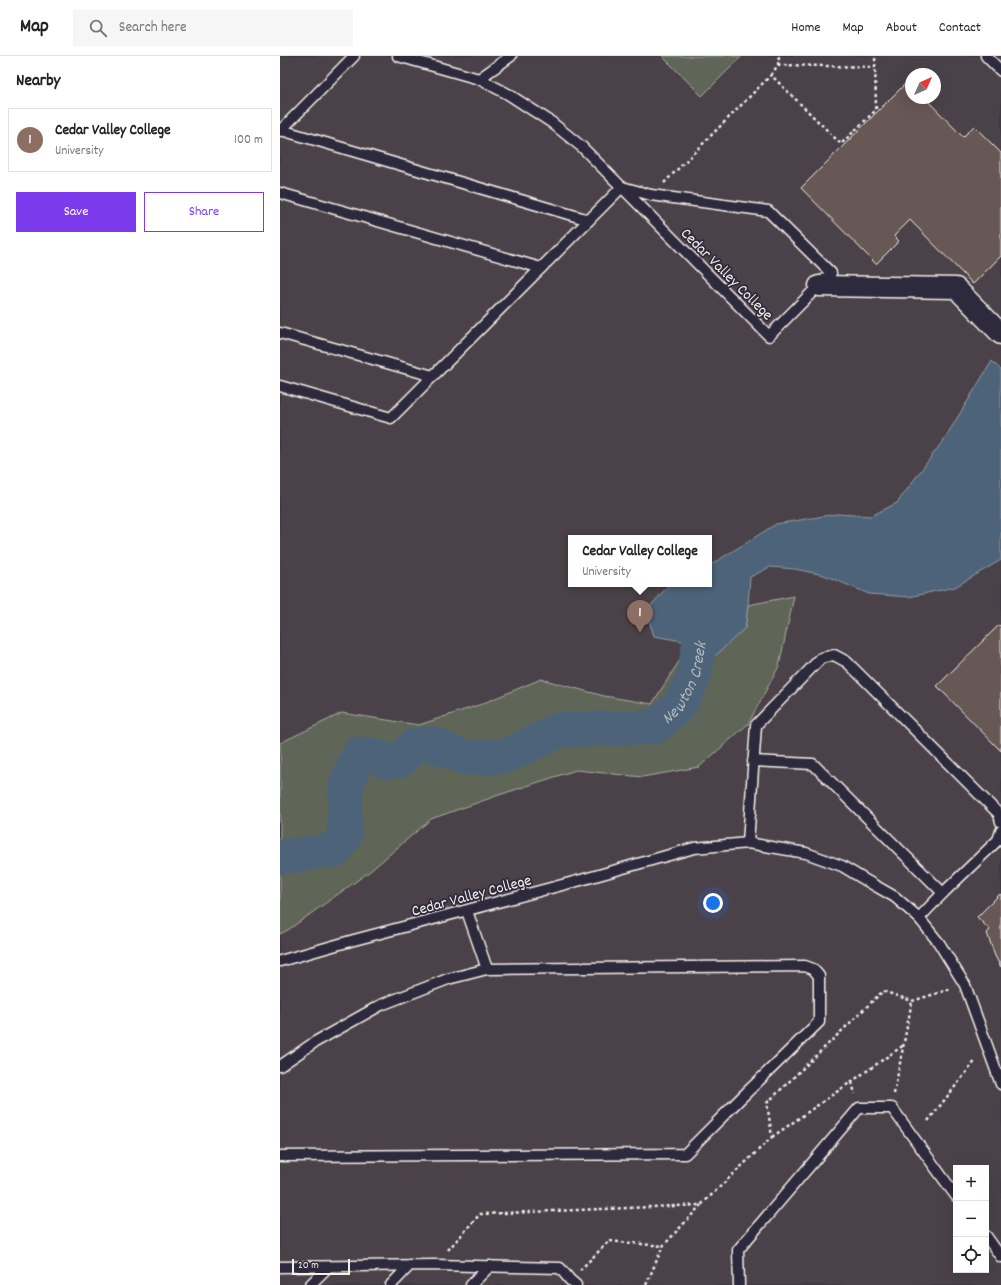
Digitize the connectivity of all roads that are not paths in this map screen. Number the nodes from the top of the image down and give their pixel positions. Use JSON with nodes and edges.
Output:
{"nodes":[{"id":1,"x":354,"y":56,"type":"edge"},
{"id":2,"x":398,"y":56,"type":"edge"},
{"id":3,"x":511,"y":56,"type":"edge"},
{"id":4,"x":986,"y":56,"type":"edge"},
{"id":5,"x":1001,"y":71,"type":"edge"},
{"id":6,"x":479,"y":79,"type":"junction"},
{"id":7,"x":280,"y":130,"type":"edge"},
{"id":8,"x":622,"y":187,"type":"junction"},
{"id":9,"x":280,"y":193,"type":"edge"},
{"id":10,"x":589,"y":220,"type":"junction"},
{"id":11,"x":541,"y":268,"type":"junction"},
{"id":12,"x":819,"y":286,"type":"junction"},
{"id":13,"x":280,"y":333,"type":"edge"},
{"id":14,"x":1001,"y":334,"type":"edge"},
{"id":15,"x":433,"y":376,"type":"junction"},
{"id":16,"x":280,"y":386,"type":"edge"},
{"id":17,"x":753,"y":761,"type":"junction"},
{"id":18,"x":1001,"y":822,"type":"edge"},
{"id":19,"x":1001,"y":831,"type":"edge"},
{"id":20,"x":748,"y":843,"type":"junction"},
{"id":21,"x":943,"y":893,"type":"junction"},
{"id":22,"x":467,"y":911,"type":"junction"},
{"id":23,"x":919,"y":918,"type":"junction"},
{"id":24,"x":280,"y":961,"type":"edge"},
{"id":25,"x":487,"y":969,"type":"junction"},
{"id":26,"x":280,"y":1066,"type":"edge"},
{"id":27,"x":1001,"y":1084,"type":"edge"},
{"id":28,"x":280,"y":1156,"type":"edge"},
{"id":29,"x":953,"y":1192,"type":"edge"},
{"id":30,"x":987,"y":1237,"type":"edge"},
{"id":31,"x":1001,"y":1257,"type":"edge"},
{"id":32,"x":410,"y":1265,"type":"junction"},
{"id":33,"x":490,"y":1266,"type":"junction"},
{"id":34,"x":280,"y":1267,"type":"edge"},
{"id":35,"x":328,"y":1267,"type":"junction"},
{"id":36,"x":573,"y":1283,"type":"edge"},
{"id":37,"x":310,"y":1285,"type":"edge"},
{"id":38,"x":390,"y":1285,"type":"edge"},
{"id":39,"x":471,"y":1285,"type":"edge"},
{"id":40,"x":739,"y":1285,"type":"edge"}],
"edges":[{"from":1,"to":7,"type":"lane"},
{"from":2,"to":6,"type":"lane","name":"Cedar Valley College"},
{"from":3,"to":6,"type":"lane"},
{"from":4,"to":5,"type":"lane"},
{"from":6,"to":8,"type":"lane","name":"Cedar Valley College"},
{"from":7,"to":10,"type":"lane"},
{"from":8,"to":10,"type":"lane"},
{"from":8,"to":12,"type":"lane","name":"Cedar Valley College"},
{"from":8,"to":12,"type":"lane","name":"Cedar Valley College"},
{"from":9,"to":11,"type":"lane"},
{"from":10,"to":11,"type":"lane"},
{"from":11,"to":15,"type":"lane"},
{"from":12,"to":14,"type":"street"},
{"from":13,"to":15,"type":"lane"},
{"from":15,"to":16,"type":"lane"},
{"from":17,"to":18,"type":"lane"},
{"from":17,"to":20,"type":"lane"},
{"from":17,"to":21,"type":"lane"},
{"from":19,"to":21,"type":"lane"},
{"from":20,"to":22,"type":"lane","name":"Cedar Valley College"},
{"from":20,"to":23,"type":"lane","name":"Cedar Valley College"},
{"from":21,"to":23,"type":"lane"},
{"from":22,"to":24,"type":"lane","name":"Cedar Valley College"},
{"from":22,"to":25,"type":"lane"},
{"from":23,"to":27,"type":"lane","name":"Cedar Valley College"},
{"from":25,"to":26,"type":"lane"},
{"from":25,"to":28,"type":"lane"},
{"from":29,"to":40,"type":"lane"},
{"from":30,"to":31,"type":"lane"},
{"from":32,"to":33,"type":"lane"},
{"from":32,"to":35,"type":"lane"},
{"from":32,"to":38,"type":"lane"},
{"from":33,"to":36,"type":"lane"},
{"from":33,"to":39,"type":"lane"},
{"from":34,"to":35,"type":"lane"},
{"from":35,"to":37,"type":"lane"}]}
